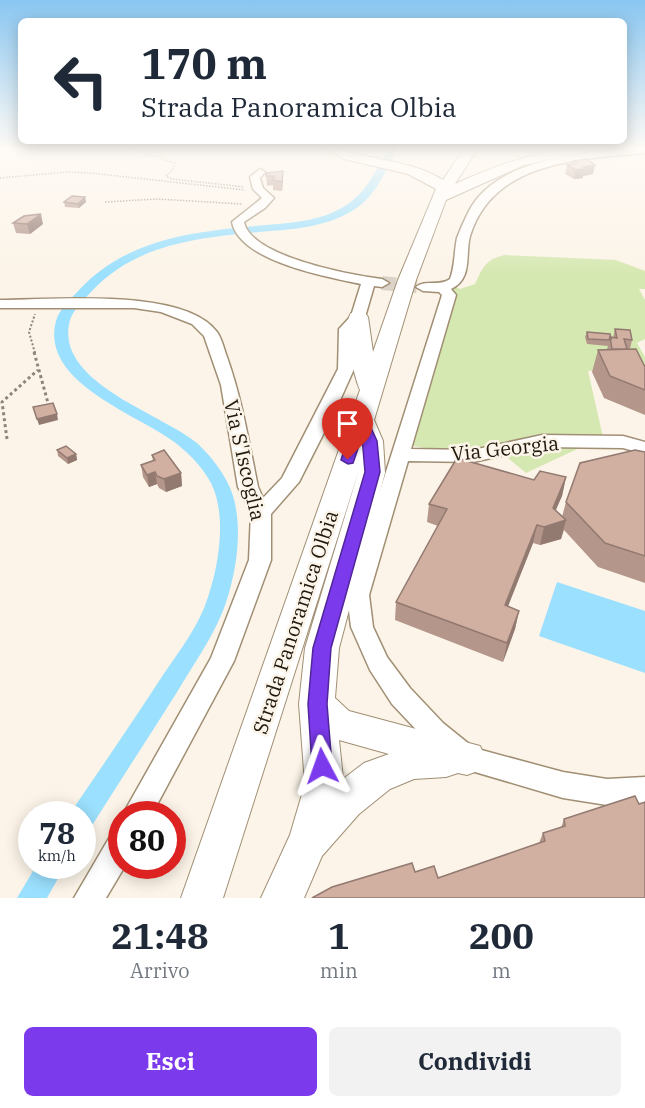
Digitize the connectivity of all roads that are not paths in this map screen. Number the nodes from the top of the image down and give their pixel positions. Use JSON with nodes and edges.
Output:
{"nodes":[{"id":1,"x":260,"y":190,"type":"edge"},
{"id":2,"x":439,"y":190,"type":"edge"},
{"id":3,"x":444,"y":190,"type":"edge"},
{"id":4,"x":450,"y":190,"type":"edge"},
{"id":5,"x":493,"y":190,"type":"edge"},
{"id":6,"x":442,"y":193,"type":"junction"},
{"id":7,"x":423,"y":287,"type":"tunnel mouth"},
{"id":8,"x":443,"y":288,"type":"junction"},
{"id":9,"x":0,"y":304,"type":"edge"},
{"id":10,"x":358,"y":318,"type":"junction"},
{"id":11,"x":366,"y":404,"type":"junction"},
{"id":12,"x":645,"y":448,"type":"edge"},
{"id":13,"x":400,"y":455,"type":"junction"},
{"id":14,"x":261,"y":512,"type":"junction"},
{"id":15,"x":317,"y":704,"type":"junction"},
{"id":16,"x":467,"y":758,"type":"junction"},
{"id":17,"x":645,"y":790,"type":"edge"},
{"id":18,"x":144,"y":801,"type":"edge"},
{"id":19,"x":308,"y":843,"type":"junction"},
{"id":20,"x":108,"y":866,"type":"edge"},
{"id":21,"x":89,"y":898,"type":"edge"},
{"id":22,"x":202,"y":898,"type":"edge"},
{"id":23,"x":282,"y":898,"type":"edge"}],
"edges":[{"from":1,"to":10,"type":"street"},
{"from":2,"to":6,"type":"highway"},
{"from":3,"to":6,"type":"highway","name":"Strada Panoramica Olbia"},
{"from":4,"to":6,"type":"highway"},
{"from":5,"to":8,"type":"street"},
{"from":6,"to":11,"type":"highway","name":"Strada Panoramica Olbia"},
{"from":7,"to":8,"type":"street"},
{"from":8,"to":13,"type":"street"},
{"from":9,"to":14,"type":"street","name":"Via S'Iscoglia"},
{"from":10,"to":11,"type":"highway"},
{"from":10,"to":14,"type":"street"},
{"from":11,"to":15,"type":"highway"},
{"from":11,"to":22,"type":"highway","name":"Strada Panoramica Olbia"},
{"from":12,"to":13,"type":"street","name":"Via Georgia"},
{"from":13,"to":16,"type":"street"},
{"from":14,"to":18,"type":"street","name":"Via S'Iscoglia"},
{"from":15,"to":16,"type":"highway"},
{"from":15,"to":19,"type":"highway"},
{"from":16,"to":17,"type":"street"},
{"from":16,"to":19,"type":"highway"},
{"from":19,"to":23,"type":"highway"},
{"from":20,"to":21,"type":"street"}]}
